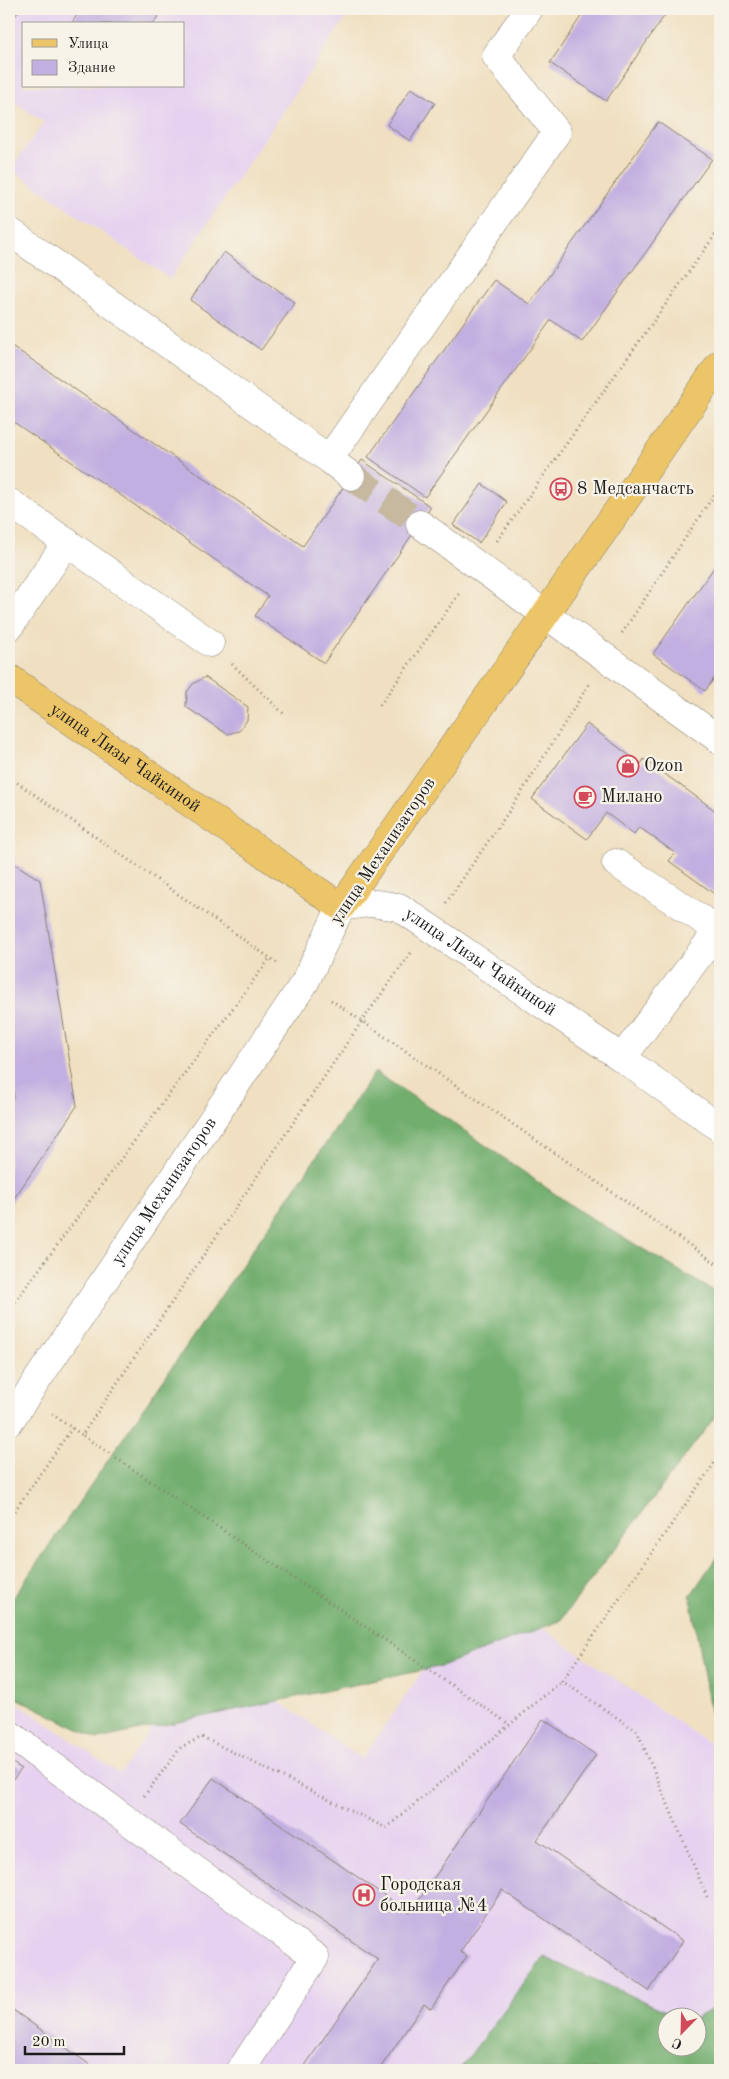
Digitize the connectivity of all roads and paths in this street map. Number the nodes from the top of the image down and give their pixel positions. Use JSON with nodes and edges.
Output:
{"nodes":[{"id":1,"x":529,"y":9,"type":"edge"},
{"id":2,"x":720,"y":228,"type":"edge"},
{"id":3,"x":9,"y":231,"type":"edge"},
{"id":4,"x":720,"y":364,"type":"edge"},
{"id":5,"x":329,"y":459,"type":"junction"},
{"id":6,"x":351,"y":476,"type":"tunnel mouth"},
{"id":7,"x":720,"y":486,"type":"edge"},
{"id":8,"x":9,"y":502,"type":"edge"},
{"id":9,"x":420,"y":524,"type":"tunnel mouth"},
{"id":10,"x":67,"y":542,"type":"junction"},
{"id":11,"x":480,"y":565,"type":"junction"},
{"id":12,"x":546,"y":615,"type":"junction"},
{"id":13,"x":9,"y":627,"type":"edge"},
{"id":14,"x":210,"y":643,"type":"joint"},
{"id":15,"x":606,"y":656,"type":"junction"},
{"id":16,"x":9,"y":678,"type":"edge"},
{"id":17,"x":380,"y":705,"type":"dead end"},
{"id":18,"x":284,"y":714,"type":"dead end"},
{"id":19,"x":720,"y":740,"type":"edge"},
{"id":20,"x":9,"y":777,"type":"edge"},
{"id":21,"x":616,"y":863,"type":"dead end"},
{"id":22,"x":341,"y":907,"type":"junction"},
{"id":23,"x":430,"y":927,"type":"junction"},
{"id":24,"x":719,"y":930,"type":"edge"},
{"id":25,"x":270,"y":958,"type":"junction"},
{"id":26,"x":305,"y":982,"type":"junction"},
{"id":27,"x":362,"y":1021,"type":"junction"},
{"id":28,"x":622,"y":1058,"type":"junction"},
{"id":29,"x":720,"y":1128,"type":"edge"},
{"id":30,"x":720,"y":1266,"type":"edge"},
{"id":31,"x":9,"y":1310,"type":"edge"},
{"id":32,"x":9,"y":1422,"type":"edge"},
{"id":33,"x":72,"y":1428,"type":"dead end"},
{"id":34,"x":720,"y":1455,"type":"edge"},
{"id":35,"x":9,"y":1519,"type":"edge"},
{"id":36,"x":562,"y":1680,"type":"junction"},
{"id":37,"x":509,"y":1724,"type":"junction"},
{"id":38,"x":9,"y":1734,"type":"edge"},
{"id":39,"x":126,"y":1819,"type":"junction"},
{"id":40,"x":707,"y":1897,"type":"dead end"},
{"id":41,"x":242,"y":2070,"type":"edge"}],
"edges":[{"from":1,"to":5,"type":"street"},
{"from":2,"to":11,"type":"path"},
{"from":3,"to":5,"type":"street"},
{"from":4,"to":12,"type":"main road","name":"улица Механизаторов"},
{"from":5,"to":6,"type":"street"},
{"from":7,"to":15,"type":"path"},
{"from":8,"to":10,"type":"street"},
{"from":9,"to":11,"type":"street"},
{"from":10,"to":13,"type":"street"},
{"from":10,"to":14,"type":"street"},
{"from":11,"to":12,"type":"street"},
{"from":11,"to":17,"type":"path"},
{"from":12,"to":15,"type":"street"},
{"from":12,"to":22,"type":"main road","name":"улица Механизаторов"},
{"from":14,"to":18,"type":"path"},
{"from":15,"to":19,"type":"street"},
{"from":15,"to":23,"type":"path"},
{"from":16,"to":22,"type":"main road","name":"улица Лизы Чайкиной"},
{"from":20,"to":25,"type":"path"},
{"from":21,"to":24,"type":"street"},
{"from":22,"to":23,"type":"street","name":"улица Лизы Чайкиной"},
{"from":22,"to":26,"type":"street","name":"улица Механизаторов"},
{"from":23,"to":27,"type":"path"},
{"from":23,"to":28,"type":"street","name":"улица Лизы Чайкиной"},
{"from":24,"to":28,"type":"street"},
{"from":25,"to":26,"type":"path"},
{"from":25,"to":31,"type":"path"},
{"from":26,"to":27,"type":"path"},
{"from":26,"to":32,"type":"street","name":"улица Механизаторов"},
{"from":27,"to":30,"type":"path"},
{"from":27,"to":37,"type":"path"},
{"from":28,"to":29,"type":"street","name":"улица Лизы Чайкиной"},
{"from":33,"to":35,"type":"path"},
{"from":34,"to":36,"type":"path"},
{"from":36,"to":37,"type":"path"},
{"from":36,"to":40,"type":"path"},
{"from":37,"to":39,"type":"path"},
{"from":38,"to":39,"type":"street"},
{"from":39,"to":41,"type":"street"}]}
